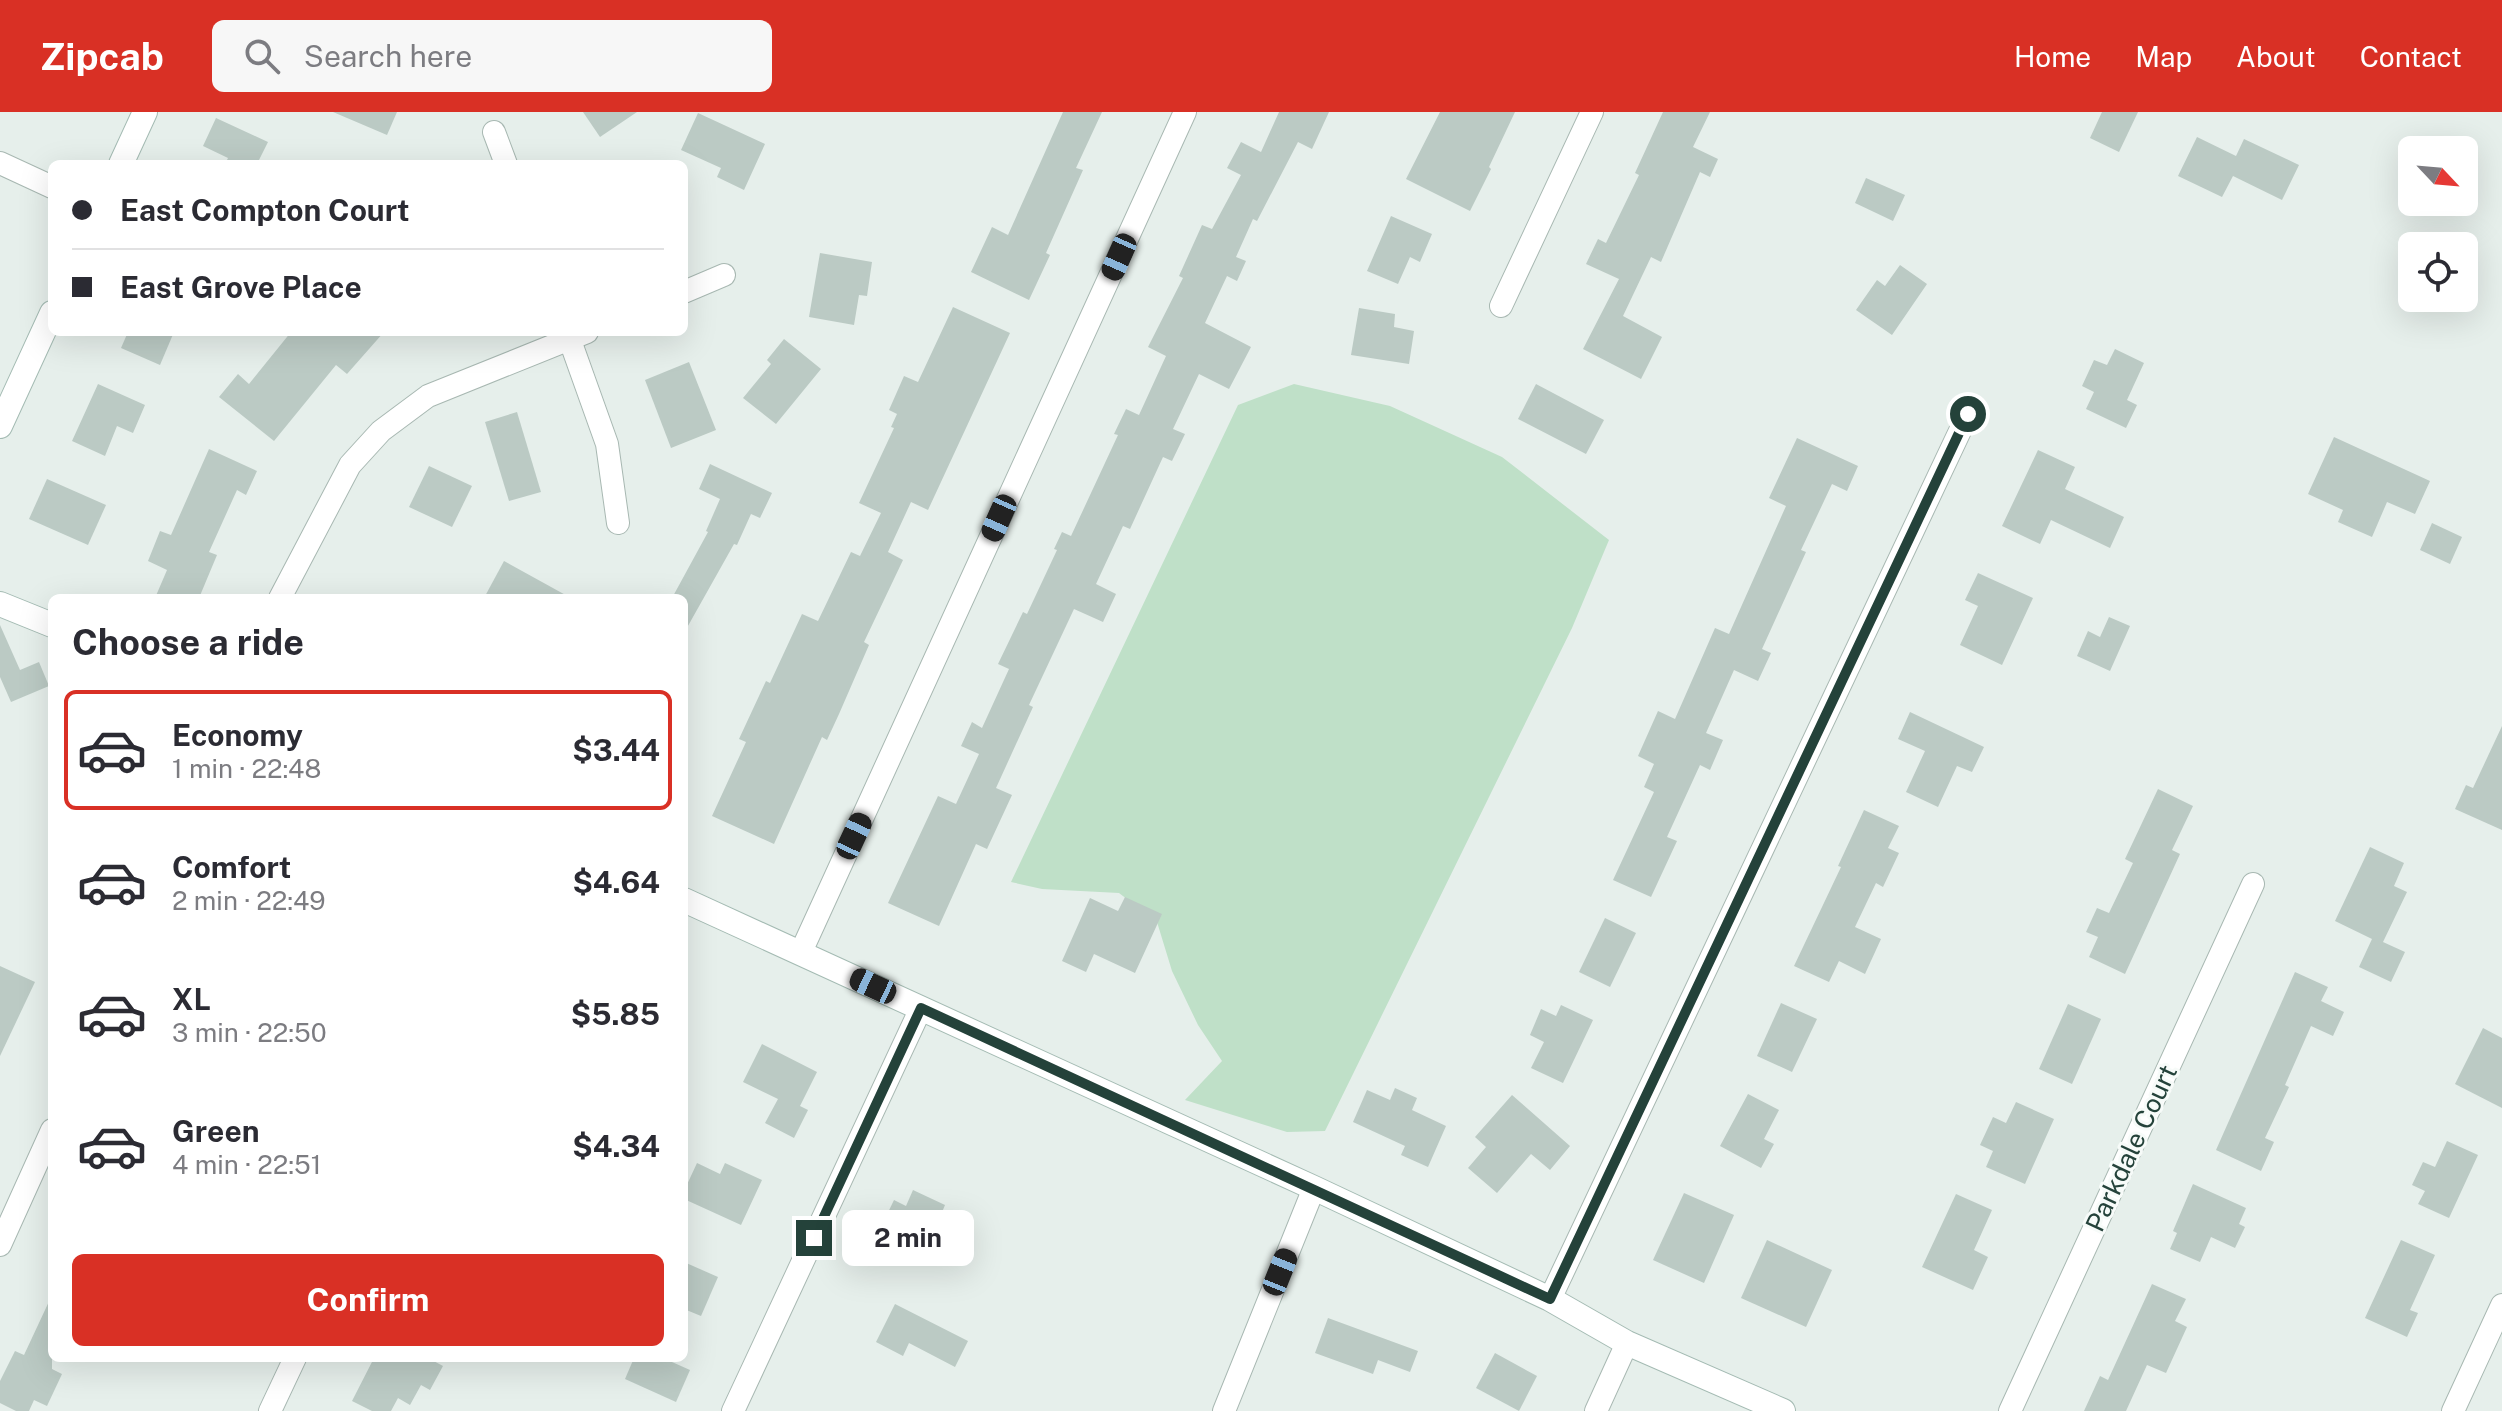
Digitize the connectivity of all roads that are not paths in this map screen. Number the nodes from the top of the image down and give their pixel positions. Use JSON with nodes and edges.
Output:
{"nodes":[{"id":1,"x":145,"y":112,"type":"edge"},
{"id":2,"x":1185,"y":112,"type":"edge"},
{"id":3,"x":1592,"y":112,"type":"edge"},
{"id":4,"x":494,"y":132,"type":"dead end"},
{"id":5,"x":123,"y":160,"type":"edge"},
{"id":6,"x":504,"y":160,"type":"edge"},
{"id":7,"x":0,"y":163,"type":"edge"},
{"id":8,"x":48,"y":185,"type":"edge"},
{"id":9,"x":724,"y":275,"type":"dead end"},
{"id":10,"x":688,"y":290,"type":"edge"},
{"id":11,"x":1501,"y":306,"type":"dead end"},
{"id":12,"x":48,"y":322,"type":"edge"},
{"id":13,"x":570,"y":336,"type":"edge"},
{"id":14,"x":576,"y":336,"type":"edge"},
{"id":15,"x":1968,"y":414,"type":"dead end"},
{"id":16,"x":0,"y":426,"type":"edge"},
{"id":17,"x":618,"y":523,"type":"dead end"},
{"id":18,"x":282,"y":594,"type":"edge"},
{"id":19,"x":0,"y":604,"type":"edge"},
{"id":20,"x":48,"y":623,"type":"edge"},
{"id":21,"x":2253,"y":884,"type":"dead end"},
{"id":22,"x":688,"y":902,"type":"edge"},
{"id":23,"x":801,"y":952,"type":"junction"},
{"id":24,"x":921,"y":1008,"type":"junction"},
{"id":25,"x":48,"y":1139,"type":"edge"},
{"id":26,"x":1314,"y":1188,"type":"junction"},
{"id":27,"x":0,"y":1245,"type":"edge"},
{"id":28,"x":1550,"y":1299,"type":"junction"},
{"id":29,"x":2502,"y":1305,"type":"edge"},
{"id":30,"x":1627,"y":1343,"type":"junction"},
{"id":31,"x":293,"y":1362,"type":"edge"},
{"id":32,"x":270,"y":1411,"type":"edge"},
{"id":33,"x":733,"y":1411,"type":"edge"},
{"id":34,"x":1224,"y":1411,"type":"edge"},
{"id":35,"x":1596,"y":1411,"type":"edge"},
{"id":36,"x":1783,"y":1411,"type":"edge"},
{"id":37,"x":2010,"y":1411,"type":"edge"},
{"id":38,"x":2453,"y":1411,"type":"edge"}],
"edges":[{"from":1,"to":5,"type":"street"},
{"from":2,"to":23,"type":"street"},
{"from":3,"to":11,"type":"street"},
{"from":4,"to":6,"type":"street"},
{"from":7,"to":8,"type":"street"},
{"from":9,"to":10,"type":"street"},
{"from":12,"to":16,"type":"street"},
{"from":13,"to":18,"type":"street"},
{"from":14,"to":17,"type":"street"},
{"from":15,"to":28,"type":"street"},
{"from":19,"to":20,"type":"street"},
{"from":21,"to":37,"type":"street","name":"Parkdale Court"},
{"from":22,"to":23,"type":"street"},
{"from":23,"to":24,"type":"street"},
{"from":24,"to":26,"type":"street"},
{"from":24,"to":33,"type":"street"},
{"from":25,"to":27,"type":"street"},
{"from":26,"to":28,"type":"street"},
{"from":26,"to":34,"type":"street"},
{"from":28,"to":30,"type":"street"},
{"from":29,"to":38,"type":"street"},
{"from":30,"to":35,"type":"street"},
{"from":30,"to":36,"type":"street"},
{"from":31,"to":32,"type":"street"}]}
